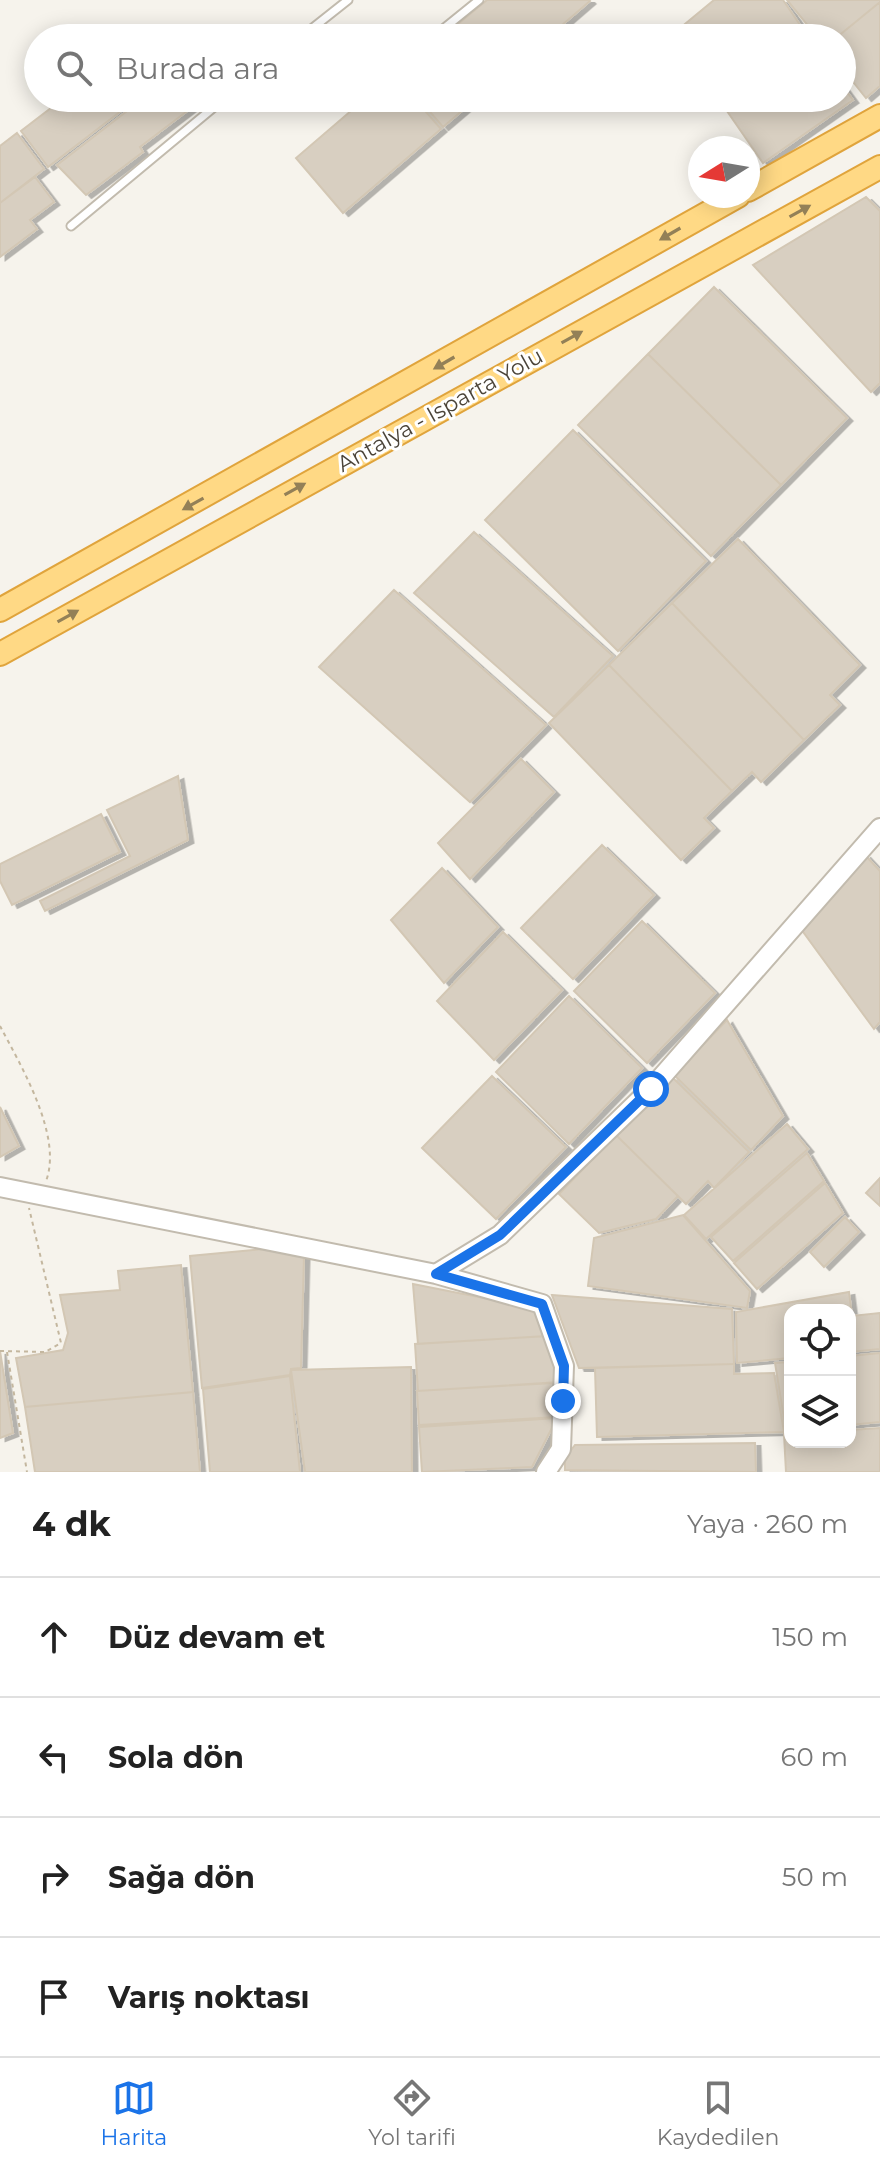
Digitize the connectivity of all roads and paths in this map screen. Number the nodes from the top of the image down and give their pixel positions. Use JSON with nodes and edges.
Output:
{"nodes":[{"id":1,"x":348,"y":0,"type":"edge"},
{"id":2,"x":464,"y":0,"type":"edge"},
{"id":3,"x":479,"y":0,"type":"edge"},
{"id":4,"x":470,"y":8,"type":"junction"},
{"id":5,"x":318,"y":24,"type":"edge"},
{"id":6,"x":450,"y":24,"type":"edge"},
{"id":7,"x":208,"y":112,"type":"edge"},
{"id":8,"x":880,"y":116,"type":"edge"},
{"id":9,"x":880,"y":167,"type":"edge"},
{"id":10,"x":760,"y":183,"type":"edge"},
{"id":11,"x":717,"y":208,"type":"edge"},
{"id":12,"x":71,"y":226,"type":"dead end"},
{"id":13,"x":0,"y":610,"type":"edge"},
{"id":14,"x":0,"y":654,"type":"edge"},
{"id":15,"x":880,"y":828,"type":"edge"},
{"id":16,"x":0,"y":1026,"type":"edge"},
{"id":17,"x":0,"y":1187,"type":"edge"},
{"id":18,"x":33,"y":1193,"type":"junction"},
{"id":19,"x":436,"y":1274,"type":"junction"},
{"id":20,"x":0,"y":1351,"type":"edge"},
{"id":21,"x":7,"y":1351,"type":"junction"},
{"id":22,"x":27,"y":1472,"type":"edge"},
{"id":23,"x":546,"y":1472,"type":"edge"}],
"edges":[{"from":1,"to":5,"type":"lane"},
{"from":2,"to":4,"type":"lane"},
{"from":3,"to":4,"type":"lane"},
{"from":4,"to":6,"type":"lane"},
{"from":7,"to":12,"type":"lane"},
{"from":8,"to":10,"type":"highway"},
{"from":14,"to":9,"type":"highway","name":"Antalya - Isparta Yolu","one_way":true},
{"from":11,"to":13,"type":"highway","name":"Antalya - Isparta Yolu","one_way":true},
{"from":15,"to":19,"type":"street"},
{"from":16,"to":18,"type":"path"},
{"from":17,"to":18,"type":"street"},
{"from":18,"to":19,"type":"street"},
{"from":18,"to":21,"type":"path"},
{"from":19,"to":23,"type":"street"},
{"from":20,"to":21,"type":"path"},
{"from":21,"to":22,"type":"path"}]}
